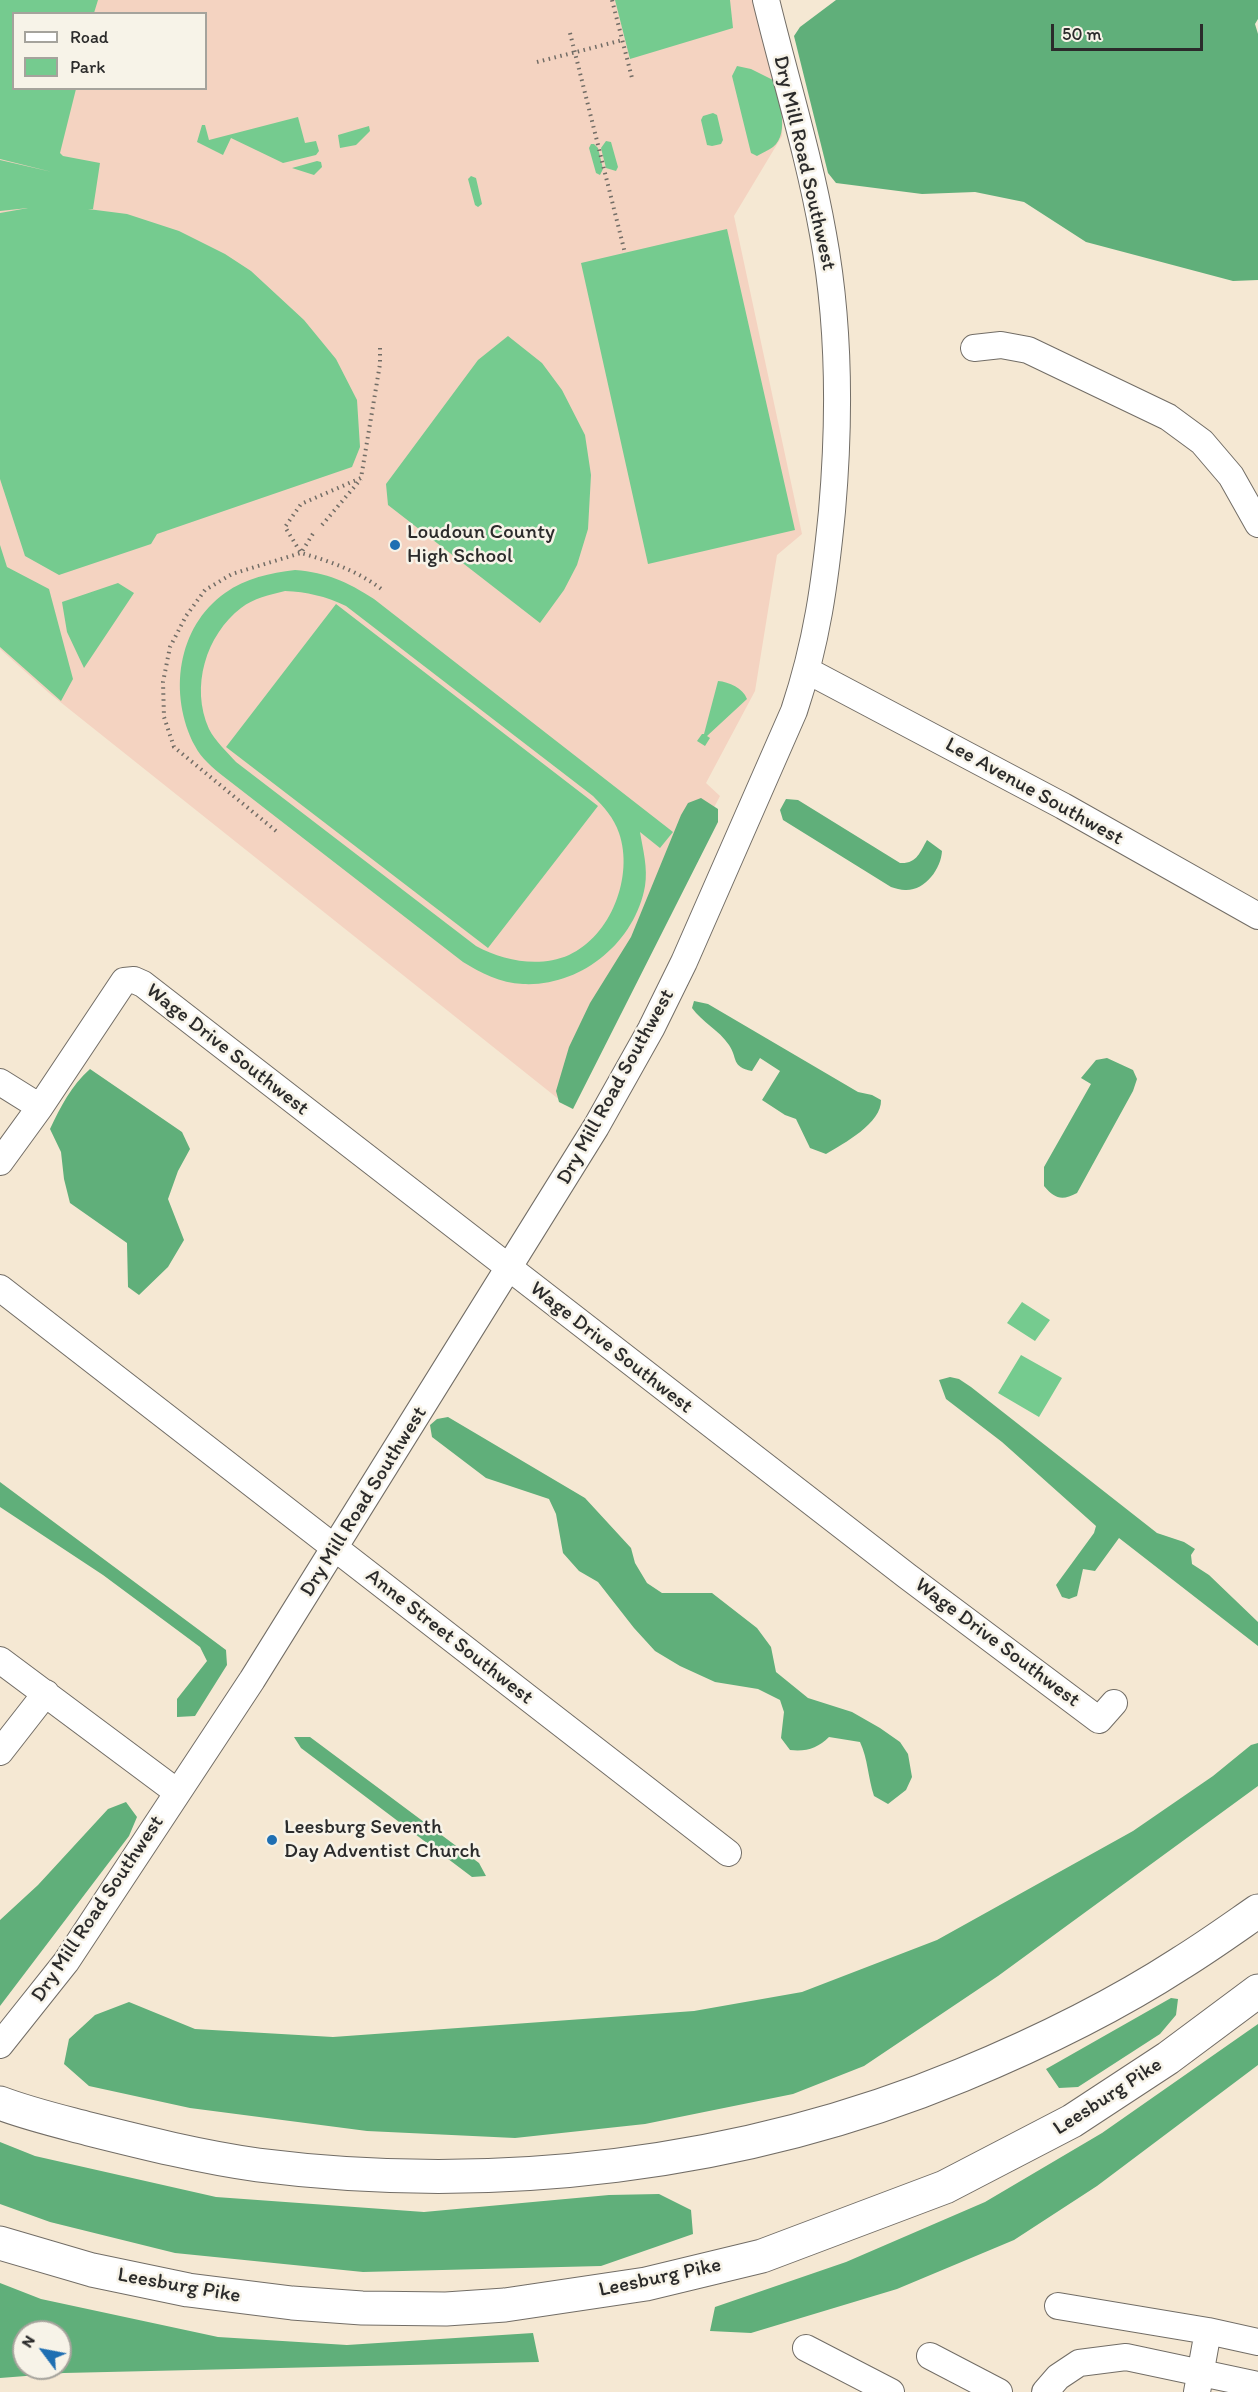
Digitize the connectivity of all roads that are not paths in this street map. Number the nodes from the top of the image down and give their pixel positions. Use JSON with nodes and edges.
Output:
{"nodes":[{"id":1,"x":766,"y":0,"type":"edge"},
{"id":2,"x":974,"y":348,"type":"dead end"},
{"id":3,"x":1258,"y":524,"type":"edge"},
{"id":4,"x":808,"y":671,"type":"junction"},
{"id":5,"x":1258,"y":916,"type":"edge"},
{"id":6,"x":0,"y":1082,"type":"edge"},
{"id":7,"x":40,"y":1107,"type":"junction"},
{"id":8,"x":0,"y":1162,"type":"edge"},
{"id":9,"x":509,"y":1269,"type":"junction"},
{"id":10,"x":0,"y":1288,"type":"edge"},
{"id":11,"x":336,"y":1549,"type":"junction"},
{"id":12,"x":0,"y":1660,"type":"edge"},
{"id":13,"x":46,"y":1693,"type":"junction"},
{"id":14,"x":1114,"y":1703,"type":"dead end"},
{"id":15,"x":0,"y":1752,"type":"edge"},
{"id":16,"x":177,"y":1792,"type":"junction"},
{"id":17,"x":728,"y":1853,"type":"dead end"},
{"id":18,"x":1258,"y":1911,"type":"edge"},
{"id":19,"x":1258,"y":1991,"type":"edge"},
{"id":20,"x":5,"y":2039,"type":"edge"},
{"id":21,"x":0,"y":2103,"type":"edge"},
{"id":22,"x":0,"y":2243,"type":"edge"},
{"id":23,"x":1058,"y":2306,"type":"dead end"},
{"id":24,"x":1208,"y":2331,"type":"junction"},
{"id":25,"x":1258,"y":2342,"type":"edge"},
{"id":26,"x":806,"y":2348,"type":"dead end"},
{"id":27,"x":930,"y":2356,"type":"dead end"},
{"id":28,"x":1198,"y":2382,"type":"edge"},
{"id":29,"x":1258,"y":2385,"type":"edge"},
{"id":30,"x":891,"y":2392,"type":"edge"},
{"id":31,"x":999,"y":2392,"type":"edge"},
{"id":32,"x":1045,"y":2392,"type":"edge"}],
"edges":[{"from":1,"to":4,"type":"street","name":"Dry Mill Road Southwest"},
{"from":2,"to":3,"type":"street"},
{"from":4,"to":5,"type":"street","name":"Lee Avenue Southwest"},
{"from":4,"to":9,"type":"street","name":"Dry Mill Road Southwest"},
{"from":6,"to":7,"type":"street"},
{"from":7,"to":8,"type":"street"},
{"from":7,"to":9,"type":"street","name":"Wage Drive Southwest"},
{"from":9,"to":11,"type":"street","name":"Dry Mill Road Southwest"},
{"from":9,"to":14,"type":"street","name":"Wage Drive Southwest"},
{"from":10,"to":11,"type":"street","name":"Anne Street Southwest"},
{"from":11,"to":16,"type":"street","name":"Dry Mill Road Southwest"},
{"from":11,"to":17,"type":"street","name":"Anne Street Southwest"},
{"from":12,"to":13,"type":"street"},
{"from":13,"to":15,"type":"street"},
{"from":13,"to":16,"type":"street"},
{"from":16,"to":20,"type":"street","name":"Dry Mill Road Southwest"},
{"from":18,"to":21,"type":"highway"},
{"from":19,"to":22,"type":"highway","name":"Leesburg Pike"},
{"from":23,"to":24,"type":"street"},
{"from":24,"to":25,"type":"street"},
{"from":24,"to":28,"type":"street"},
{"from":26,"to":30,"type":"street"},
{"from":27,"to":31,"type":"street"},
{"from":28,"to":29,"type":"street"},
{"from":28,"to":32,"type":"street"}]}
